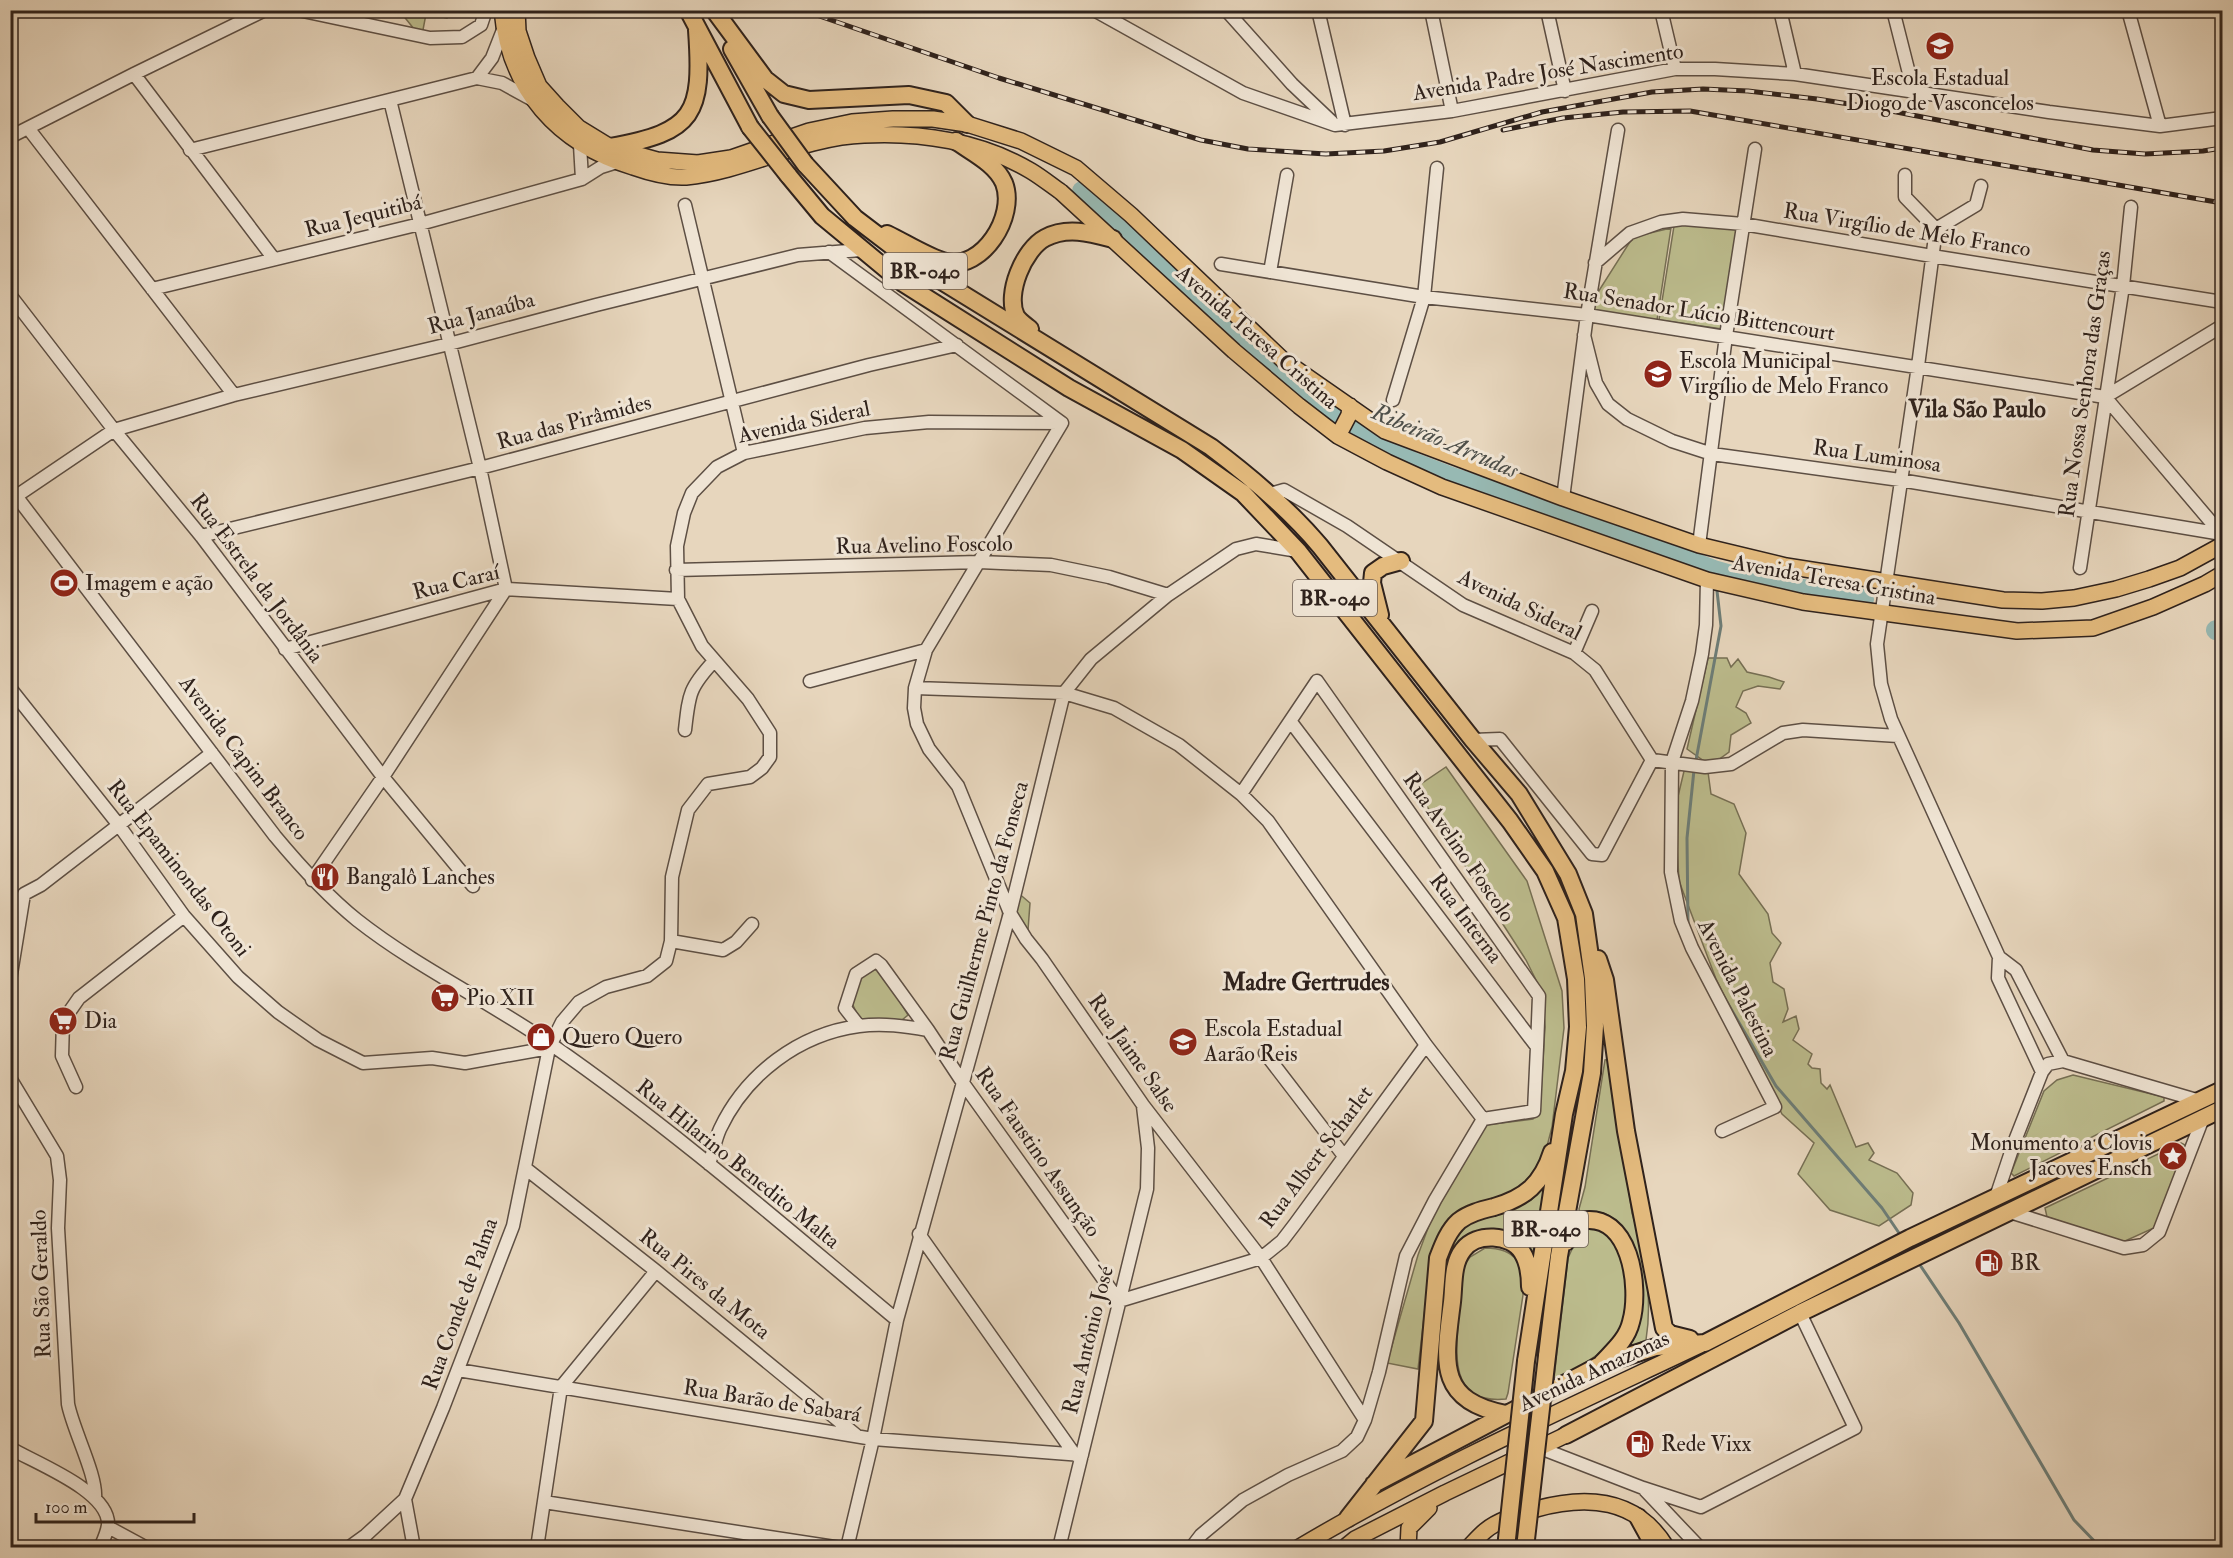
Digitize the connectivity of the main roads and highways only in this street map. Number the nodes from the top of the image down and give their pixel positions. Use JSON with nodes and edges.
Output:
{"nodes":[{"id":1,"x":501,"y":10,"type":"edge"},
{"id":2,"x":517,"y":10,"type":"edge"},
{"id":3,"x":688,"y":10,"type":"edge"},
{"id":4,"x":712,"y":10,"type":"edge"},
{"id":5,"x":698,"y":30,"type":"junction"},
{"id":6,"x":967,"y":124,"type":"junction"},
{"id":7,"x":956,"y":141,"type":"junction"},
{"id":8,"x":613,"y":155,"type":"junction"},
{"id":9,"x":855,"y":218,"type":"junction"},
{"id":10,"x":1113,"y":239,"type":"junction"},
{"id":11,"x":1063,"y":357,"type":"junction"},
{"id":12,"x":1349,"y":410,"type":"junction"},
{"id":13,"x":1340,"y":433,"type":"junction"},
{"id":14,"x":2223,"y":545,"type":"edge"},
{"id":15,"x":1401,"y":561,"type":"road end"},
{"id":16,"x":2223,"y":561,"type":"edge"},
{"id":17,"x":2223,"y":574,"type":"edge"},
{"id":18,"x":2205,"y":584,"type":"junction"},
{"id":19,"x":1383,"y":625,"type":"junction"},
{"id":20,"x":1584,"y":914,"type":"junction"},
{"id":21,"x":2223,"y":1090,"type":"edge"},
{"id":22,"x":2223,"y":1108,"type":"edge"},
{"id":23,"x":1564,"y":1114,"type":"junction"},
{"id":24,"x":1559,"y":1256,"type":"junction"},
{"id":25,"x":1705,"y":1343,"type":"junction"},
{"id":26,"x":1527,"y":1353,"type":"junction"},
{"id":27,"x":1600,"y":1365,"type":"junction"},
{"id":28,"x":1506,"y":1414,"type":"junction"},
{"id":29,"x":1566,"y":1435,"type":"joint"},
{"id":30,"x":1374,"y":1484,"type":"junction"},
{"id":31,"x":1446,"y":1493,"type":"junction"},
{"id":32,"x":1638,"y":1517,"type":"junction"},
{"id":33,"x":1348,"y":1518,"type":"junction"},
{"id":34,"x":1298,"y":1548,"type":"edge"},
{"id":35,"x":1344,"y":1548,"type":"edge"},
{"id":36,"x":1408,"y":1548,"type":"edge"},
{"id":37,"x":1468,"y":1548,"type":"edge"},
{"id":38,"x":1506,"y":1548,"type":"edge"},
{"id":39,"x":1525,"y":1548,"type":"edge"},
{"id":40,"x":1655,"y":1548,"type":"edge"},
{"id":41,"x":1667,"y":1548,"type":"edge"}],
"edges":[{"from":1,"to":8,"type":"main road","name":"Avenida Teresa Cristina"},
{"from":2,"to":8,"type":"main road","name":"Avenida Teresa Cristina"},
{"from":3,"to":5,"type":"highway","number":"BR-040"},
{"from":4,"to":6,"type":"highway"},
{"from":4,"to":9,"type":"highway","number":"BR-040","bridge":true},
{"from":5,"to":8,"type":"highway"},
{"from":5,"to":23,"type":"highway","number":"BR-040","bridge":true},
{"from":6,"to":8,"type":"main road","name":"Avenida Teresa Cristina"},
{"from":6,"to":12,"type":"main road","name":"Avenida Teresa Cristina"},
{"from":7,"to":8,"type":"main road","name":"Avenida Teresa Cristina"},
{"from":7,"to":9,"type":"highway"},
{"from":7,"to":10,"type":"main road","name":"Avenida Teresa Cristina"},
{"from":9,"to":11,"type":"highway","number":"BR-040"},
{"from":10,"to":11,"type":"highway"},
{"from":10,"to":13,"type":"main road","name":"Avenida Teresa Cristina"},
{"from":11,"to":19,"type":"highway","number":"BR-040"},
{"from":12,"to":13,"type":"main road"},
{"from":12,"to":14,"type":"main road","name":"Avenida Teresa Cristina"},
{"from":13,"to":18,"type":"main road","name":"Avenida Teresa Cristina"},
{"from":15,"to":19,"type":"highway"},
{"from":16,"to":18,"type":"main road"},
{"from":17,"to":18,"type":"main road","name":"Avenida Teresa Cristina"},
{"from":19,"to":20,"type":"highway","number":"BR-040"},
{"from":20,"to":24,"type":"highway","number":"BR-040"},
{"from":20,"to":25,"type":"highway"},
{"from":21,"to":25,"type":"highway","name":"Avenida Amazonas"},
{"from":22,"to":29,"type":"highway","name":"Avenida Amazonas"},
{"from":23,"to":26,"type":"highway","number":"BR-040"},
{"from":23,"to":30,"type":"highway"},
{"from":24,"to":27,"type":"highway"},
{"from":24,"to":39,"type":"highway","number":"BR-040","bridge":true},
{"from":25,"to":27,"type":"highway"},
{"from":25,"to":33,"type":"main road","name":"Avenida Amazonas"},
{"from":26,"to":28,"type":"highway"},
{"from":26,"to":38,"type":"highway","number":"BR-040","bridge":true},
{"from":27,"to":28,"type":"highway"},
{"from":28,"to":30,"type":"highway"},
{"from":29,"to":31,"type":"main road","name":"Avenida Amazonas"},
{"from":30,"to":33,"type":"highway"},
{"from":31,"to":35,"type":"main road","name":"Avenida Amazonas"},
{"from":31,"to":36,"type":"main road"},
{"from":32,"to":37,"type":"main road"},
{"from":32,"to":40,"type":"highway"},
{"from":32,"to":41,"type":"main road"},
{"from":33,"to":34,"type":"main road","name":"Avenida Amazonas"}]}
